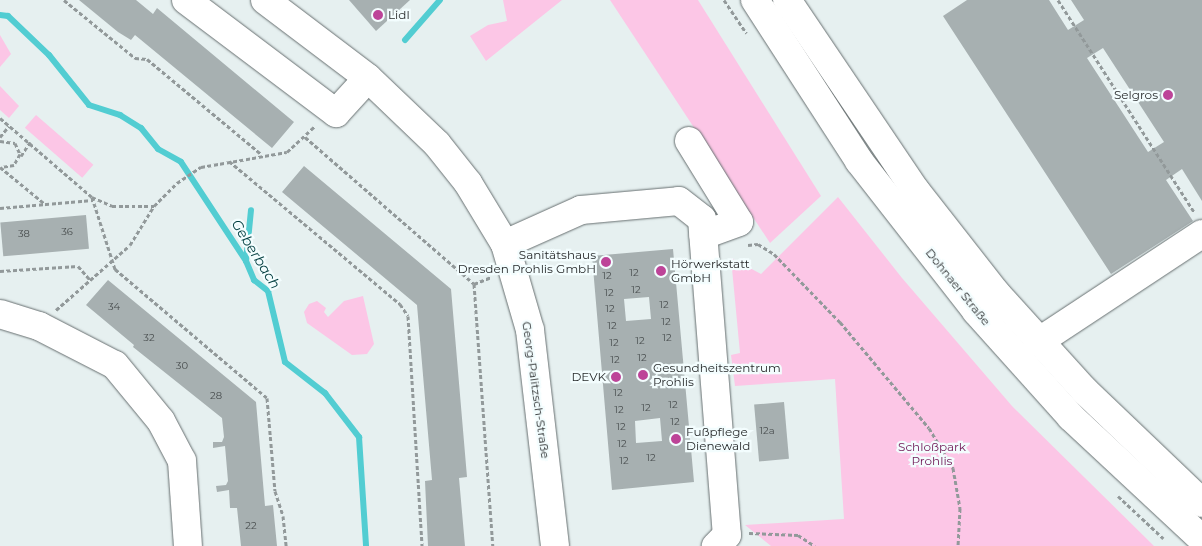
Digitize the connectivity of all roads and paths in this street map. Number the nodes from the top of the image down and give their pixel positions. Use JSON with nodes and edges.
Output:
{"nodes":[{"id":1,"x":64,"y":0,"type":"edge"},
{"id":2,"x":186,"y":0,"type":"edge"},
{"id":3,"x":755,"y":0,"type":"edge"},
{"id":4,"x":787,"y":0,"type":"edge"},
{"id":5,"x":1058,"y":0,"type":"edge"},
{"id":6,"x":270,"y":1,"type":"edge"},
{"id":7,"x":368,"y":78,"type":"junction"},
{"id":8,"x":336,"y":113,"type":"junction"},
{"id":9,"x":0,"y":118,"type":"edge"},
{"id":10,"x":9,"y":126,"type":"junction"},
{"id":11,"x":305,"y":137,"type":"junction"},
{"id":12,"x":0,"y":139,"type":"edge"},
{"id":13,"x":689,"y":141,"type":"dead end"},
{"id":14,"x":30,"y":142,"type":"junction"},
{"id":15,"x":262,"y":155,"type":"junction"},
{"id":16,"x":19,"y":159,"type":"junction"},
{"id":17,"x":229,"y":161,"type":"junction"},
{"id":18,"x":0,"y":167,"type":"edge"},
{"id":19,"x":93,"y":199,"type":"junction"},
{"id":20,"x":46,"y":204,"type":"junction"},
{"id":21,"x":154,"y":206,"type":"junction"},
{"id":22,"x":0,"y":208,"type":"edge"},
{"id":23,"x":1199,"y":225,"type":"edge"},
{"id":24,"x":703,"y":235,"type":"junction"},
{"id":25,"x":758,"y":244,"type":"dead end"},
{"id":26,"x":508,"y":257,"type":"junction"},
{"id":27,"x":113,"y":261,"type":"junction"},
{"id":28,"x":0,"y":271,"type":"edge"},
{"id":29,"x":90,"y":280,"type":"junction"},
{"id":30,"x":474,"y":284,"type":"junction"},
{"id":31,"x":0,"y":314,"type":"edge"},
{"id":32,"x":39,"y":326,"type":"junction"},
{"id":33,"x":1038,"y":342,"type":"junction"},
{"id":34,"x":1202,"y":503,"type":"edge"},
{"id":35,"x":1202,"y":539,"type":"edge"},
{"id":36,"x":722,"y":540,"type":"edge"},
{"id":37,"x":188,"y":546,"type":"edge"},
{"id":38,"x":286,"y":546,"type":"edge"},
{"id":39,"x":422,"y":546,"type":"edge"},
{"id":40,"x":492,"y":546,"type":"edge"},
{"id":41,"x":555,"y":546,"type":"edge"},
{"id":42,"x":815,"y":546,"type":"edge"},
{"id":43,"x":958,"y":546,"type":"edge"}],
"edges":[{"from":1,"to":15,"type":"path"},
{"from":2,"to":8,"type":"main road"},
{"from":3,"to":35,"type":"main road","name":"Dohnaer Straße"},
{"from":4,"to":33,"type":"main road"},
{"from":5,"to":23,"type":"path"},
{"from":6,"to":7,"type":"main road","name":"Georg-Palitzsch-Straße"},
{"from":7,"to":8,"type":"main road"},
{"from":7,"to":26,"type":"main road","name":"Georg-Palitzsch-Straße"},
{"from":8,"to":11,"type":"path"},
{"from":9,"to":10,"type":"path"},
{"from":10,"to":12,"type":"path"},
{"from":10,"to":14,"type":"path"},
{"from":11,"to":15,"type":"path"},
{"from":11,"to":30,"type":"path"},
{"from":12,"to":16,"type":"path"},
{"from":13,"to":24,"type":"main road"},
{"from":14,"to":16,"type":"path"},
{"from":14,"to":19,"type":"path"},
{"from":15,"to":17,"type":"path"},
{"from":16,"to":18,"type":"path"},
{"from":17,"to":21,"type":"path"},
{"from":17,"to":39,"type":"path"},
{"from":18,"to":20,"type":"path"},
{"from":19,"to":20,"type":"path"},
{"from":19,"to":21,"type":"path"},
{"from":19,"to":27,"type":"path"},
{"from":20,"to":22,"type":"path"},
{"from":21,"to":27,"type":"path"},
{"from":23,"to":33,"type":"main road"},
{"from":24,"to":26,"type":"main road"},
{"from":24,"to":36,"type":"main road"},
{"from":25,"to":43,"type":"path"},
{"from":26,"to":30,"type":"path"},
{"from":26,"to":41,"type":"main road","name":"Georg-Palitzsch-Straße"},
{"from":27,"to":29,"type":"path"},
{"from":27,"to":38,"type":"path"},
{"from":28,"to":29,"type":"path"},
{"from":29,"to":32,"type":"path"},
{"from":30,"to":40,"type":"path"},
{"from":31,"to":32,"type":"main road"},
{"from":32,"to":37,"type":"main road"},
{"from":33,"to":34,"type":"main road"},
{"from":36,"to":42,"type":"path"}]}
